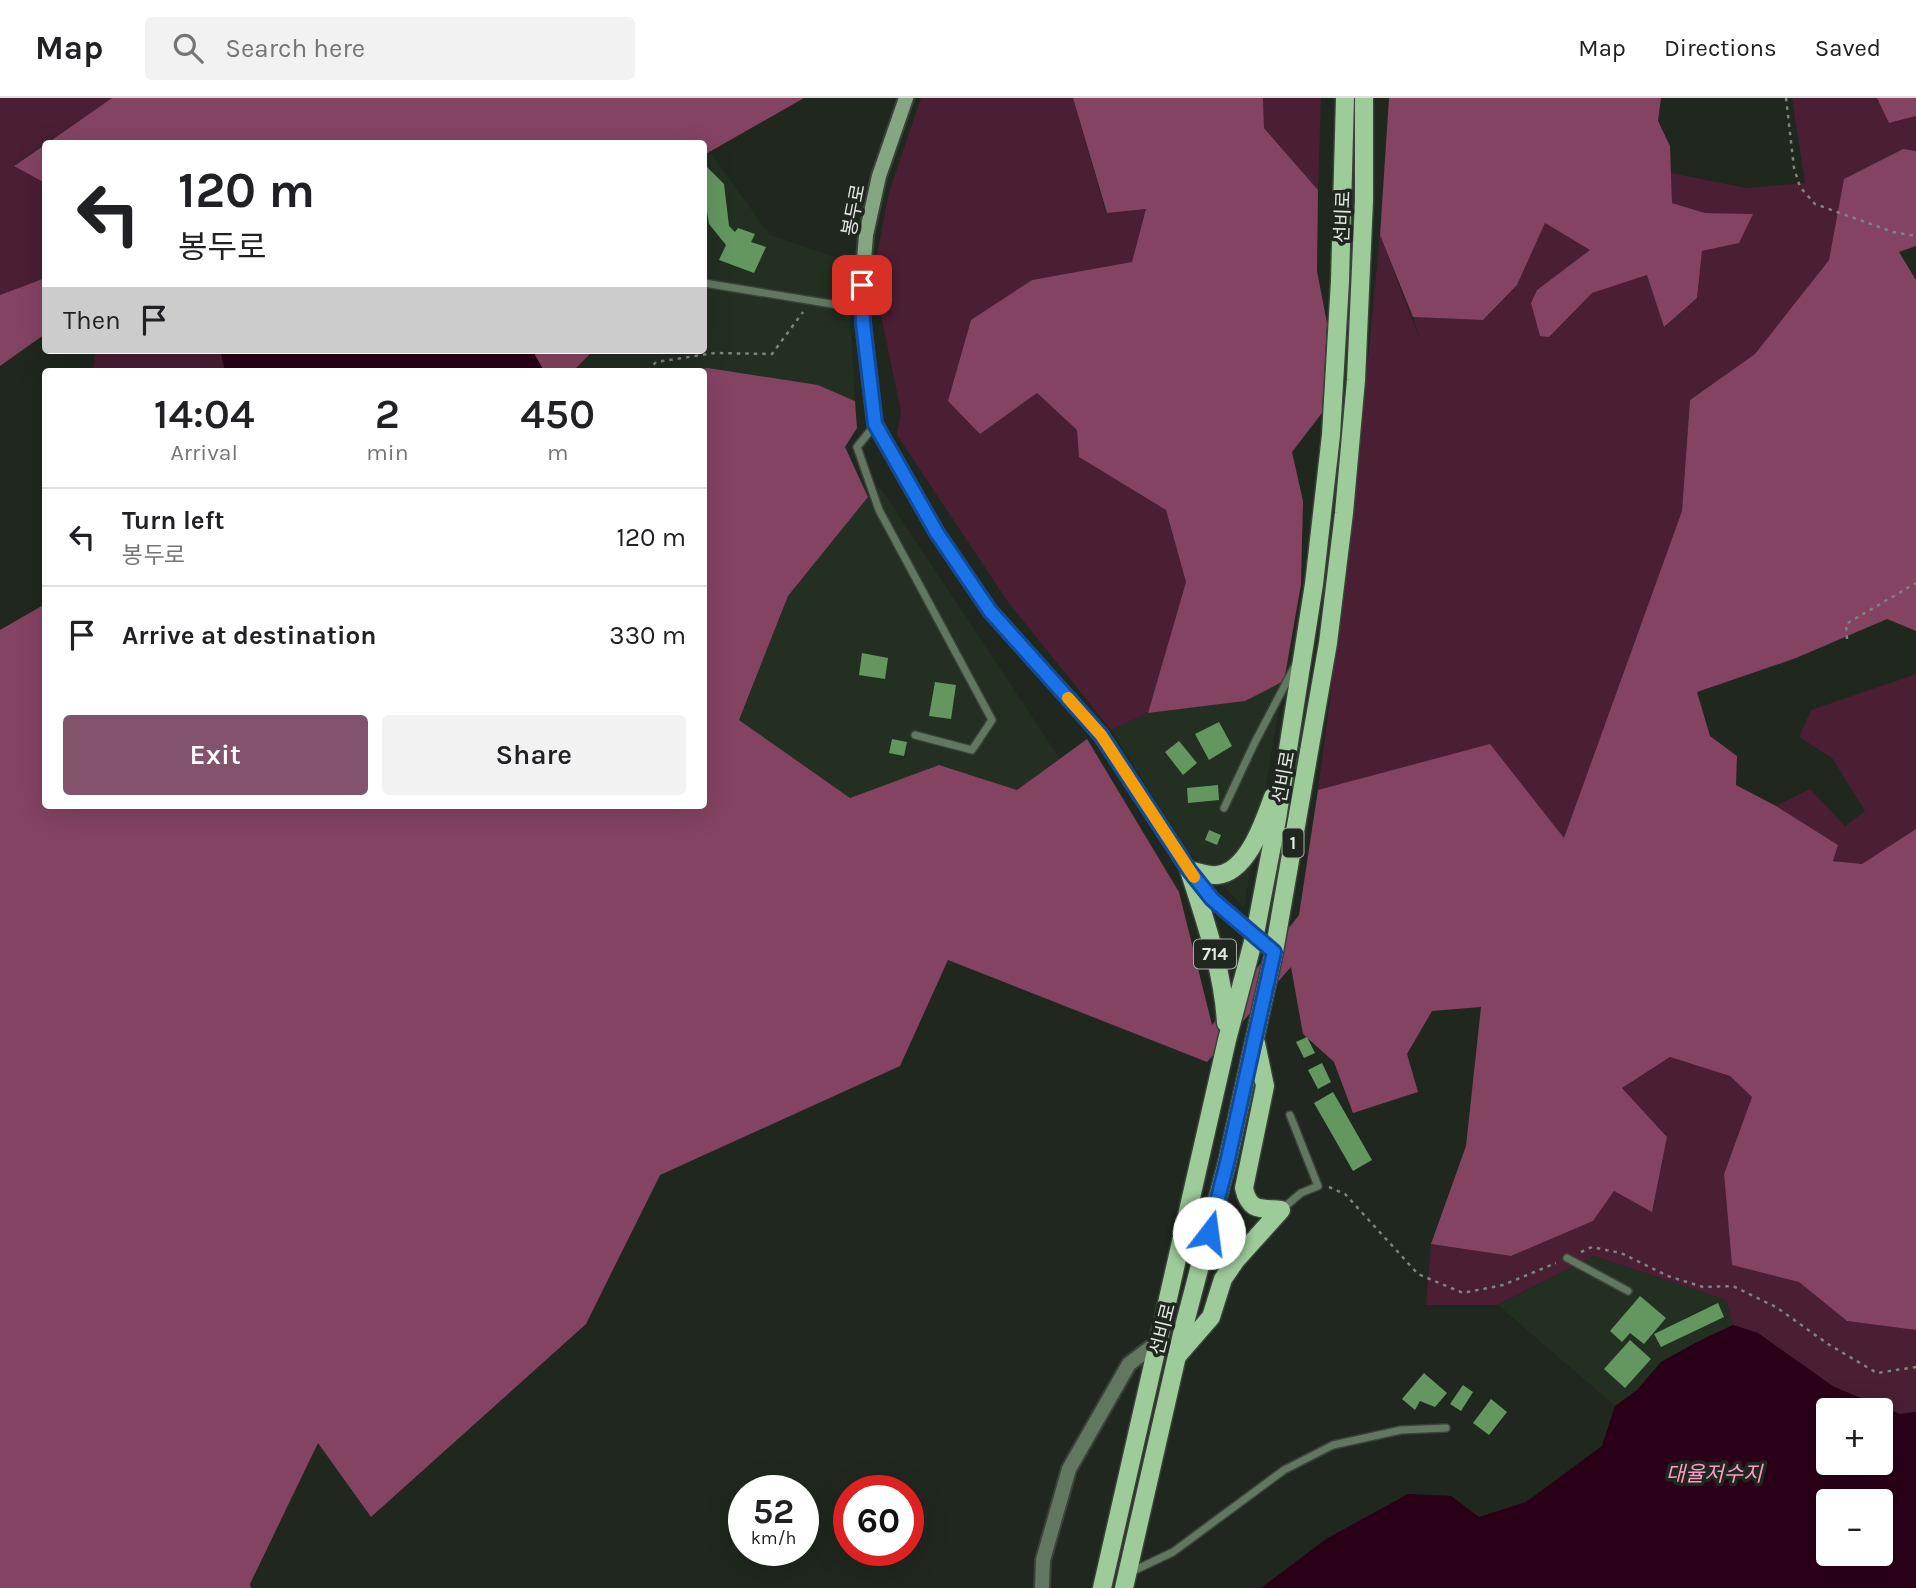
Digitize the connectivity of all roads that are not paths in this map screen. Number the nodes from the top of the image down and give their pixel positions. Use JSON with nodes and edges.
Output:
{"nodes":[{"id":1,"x":906,"y":98,"type":"edge"},
{"id":2,"x":1345,"y":98,"type":"edge"},
{"id":3,"x":1364,"y":98,"type":"edge"},
{"id":4,"x":707,"y":284,"type":"edge"},
{"id":5,"x":863,"y":309,"type":"junction"},
{"id":6,"x":875,"y":424,"type":"junction"},
{"id":7,"x":1304,"y":648,"type":"junction"},
{"id":8,"x":915,"y":735,"type":"dead end"},
{"id":9,"x":1286,"y":762,"type":"junction"},
{"id":10,"x":1224,"y":808,"type":"dead end"},
{"id":11,"x":1189,"y":870,"type":"junction"},
{"id":12,"x":1255,"y":934,"type":"junction"},
{"id":13,"x":1274,"y":952,"type":"junction"},
{"id":14,"x":1255,"y":1038,"type":"junction"},
{"id":15,"x":1227,"y":1041,"type":"junction"},
{"id":16,"x":1290,"y":1115,"type":"dead end"},
{"id":17,"x":1281,"y":1210,"type":"junction"},
{"id":18,"x":1567,"y":1258,"type":"dead end"},
{"id":19,"x":1628,"y":1291,"type":"dead end"},
{"id":20,"x":1158,"y":1342,"type":"junction"},
{"id":21,"x":1176,"y":1358,"type":"junction"},
{"id":22,"x":1446,"y":1428,"type":"dead end"},
{"id":23,"x":1104,"y":1580,"type":"edge"},
{"id":24,"x":1126,"y":1581,"type":"edge"},
{"id":25,"x":1042,"y":1588,"type":"edge"}],
"edges":[{"from":1,"to":5,"type":"main road","name":"봉두로"},
{"from":2,"to":7,"type":"main road","name":"선비로","number":"1"},
{"from":3,"to":13,"type":"main road","name":"선비로","number":"1"},
{"from":4,"to":5,"type":"lane"},
{"from":5,"to":6,"type":"main road","name":"봉두로"},
{"from":6,"to":8,"type":"lane"},
{"from":6,"to":11,"type":"main road","name":"봉두로"},
{"from":7,"to":9,"type":"main road","name":"선비로","number":"1"},
{"from":7,"to":10,"type":"lane"},
{"from":9,"to":11,"type":"main road"},
{"from":9,"to":12,"type":"main road","name":"선비로","number":"1"},
{"from":11,"to":12,"type":"main road","name":"봉두로"},
{"from":11,"to":15,"type":"main road","number":"714"},
{"from":12,"to":13,"type":"main road","name":"봉두로"},
{"from":12,"to":15,"type":"main road","name":"선비로","number":"1"},
{"from":13,"to":14,"type":"main road","name":"선비로","number":"1"},
{"from":14,"to":17,"type":"main road"},
{"from":14,"to":21,"type":"main road","name":"선비로","number":"1"},
{"from":15,"to":20,"type":"main road","name":"선비로","number":"1"},
{"from":16,"to":17,"type":"lane"},
{"from":17,"to":21,"type":"main road"},
{"from":18,"to":19,"type":"lane"},
{"from":20,"to":23,"type":"main road","name":"선비로","number":"1"},
{"from":20,"to":25,"type":"street"},
{"from":21,"to":24,"type":"main road","name":"선비로","number":"1"},
{"from":22,"to":24,"type":"lane"}]}
